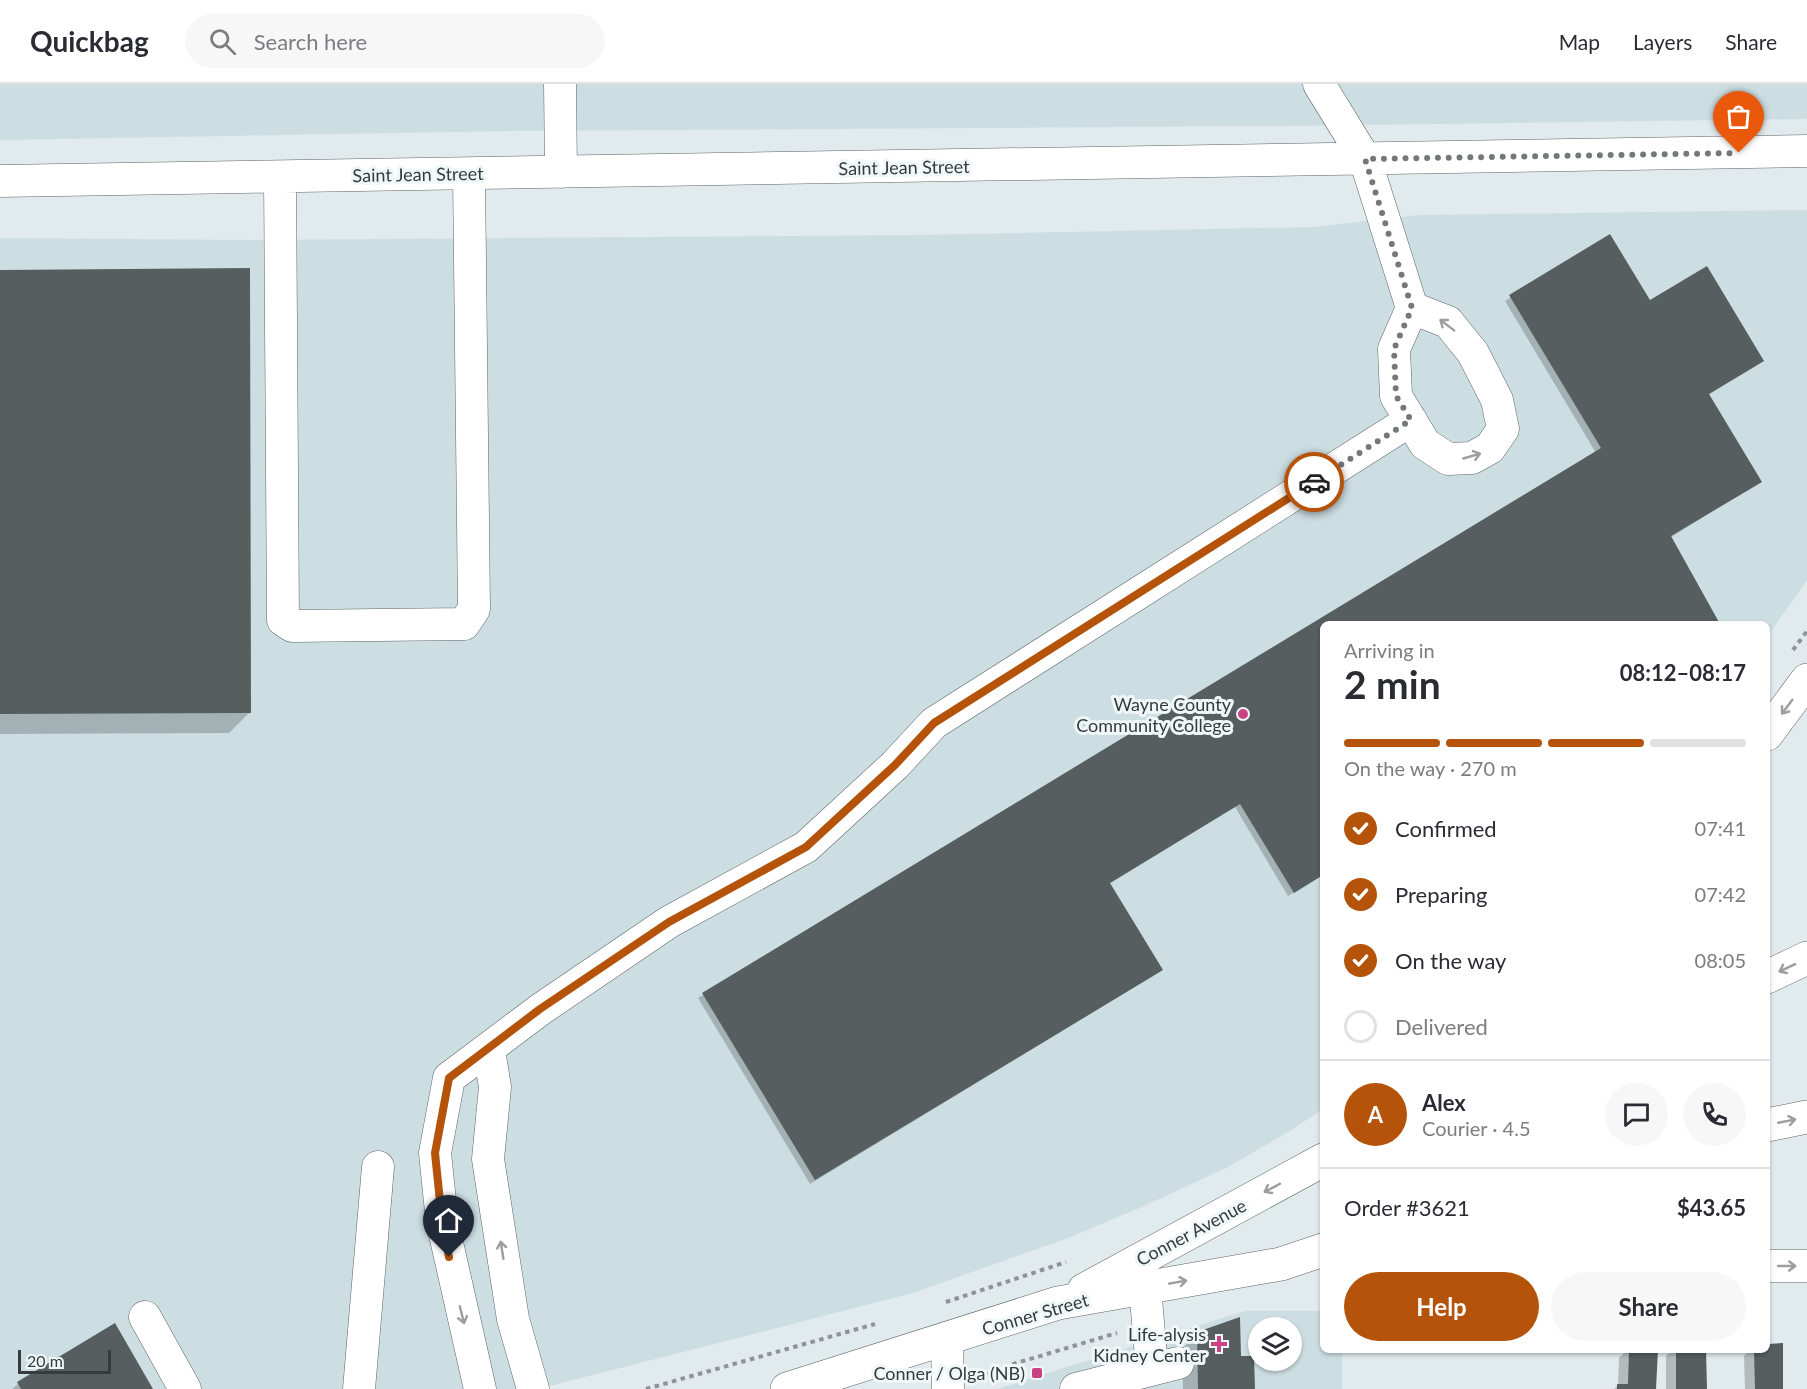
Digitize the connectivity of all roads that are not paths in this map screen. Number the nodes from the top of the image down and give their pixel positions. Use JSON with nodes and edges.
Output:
{"nodes":[{"id":1,"x":560,"y":84,"type":"edge"},
{"id":2,"x":1319,"y":84,"type":"edge"},
{"id":3,"x":1807,"y":151,"type":"edge"},
{"id":4,"x":1365,"y":159,"type":"junction"},
{"id":5,"x":561,"y":172,"type":"junction"},
{"id":6,"x":469,"y":174,"type":"junction"},
{"id":7,"x":280,"y":177,"type":"junction"},
{"id":8,"x":0,"y":181,"type":"edge"},
{"id":9,"x":1412,"y":308,"type":"junction"},
{"id":10,"x":1411,"y":420,"type":"junction"},
{"id":11,"x":1807,"y":680,"type":"edge"},
{"id":12,"x":1770,"y":730,"type":"edge"},
{"id":13,"x":1807,"y":958,"type":"edge"},
{"id":14,"x":1770,"y":976,"type":"edge"},
{"id":15,"x":489,"y":1050,"type":"junction"},
{"id":16,"x":1807,"y":1118,"type":"edge"},
{"id":17,"x":1770,"y":1124,"type":"edge"},
{"id":18,"x":1320,"y":1162,"type":"edge"},
{"id":19,"x":378,"y":1167,"type":"dead end"},
{"id":20,"x":1320,"y":1251,"type":"edge"},
{"id":21,"x":1320,"y":1258,"type":"edge"},
{"id":22,"x":1281,"y":1264,"type":"junction"},
{"id":23,"x":1770,"y":1266,"type":"edge"},
{"id":24,"x":1807,"y":1266,"type":"edge"},
{"id":25,"x":1145,"y":1288,"type":"junction"},
{"id":26,"x":1058,"y":1303,"type":"junction"},
{"id":27,"x":145,"y":1317,"type":"dead end"},
{"id":28,"x":947,"y":1340,"type":"junction"},
{"id":29,"x":1149,"y":1373,"type":"edge"},
{"id":30,"x":185,"y":1389,"type":"edge"},
{"id":31,"x":359,"y":1389,"type":"edge"},
{"id":32,"x":480,"y":1389,"type":"edge"},
{"id":33,"x":533,"y":1389,"type":"edge"},
{"id":34,"x":787,"y":1389,"type":"edge"},
{"id":35,"x":948,"y":1389,"type":"edge"},
{"id":36,"x":1076,"y":1389,"type":"edge"}],
"edges":[{"from":1,"to":5,"type":"street"},
{"from":2,"to":4,"type":"street"},
{"from":3,"to":4,"type":"street","name":"Saint Jean Street"},
{"from":4,"to":5,"type":"street","name":"Saint Jean Street"},
{"from":4,"to":9,"type":"street"},
{"from":5,"to":6,"type":"street","name":"Saint Jean Street"},
{"from":6,"to":7,"type":"street","name":"Saint Jean Street"},
{"from":6,"to":7,"type":"street"},
{"from":7,"to":8,"type":"street","name":"Saint Jean Street"},
{"from":9,"to":10,"type":"street"},
{"from":10,"to":9,"type":"street","one_way":true},
{"from":10,"to":15,"type":"street"},
{"from":11,"to":12,"type":"main road","one_way":true},
{"from":13,"to":14,"type":"main road","one_way":true},
{"from":15,"to":32,"type":"street","one_way":true},
{"from":33,"to":15,"type":"street","one_way":true},
{"from":17,"to":16,"type":"main road","one_way":true},
{"from":18,"to":26,"type":"main road","name":"Conner Avenue","one_way":true},
{"from":19,"to":31,"type":"street"},
{"from":20,"to":22,"type":"main road","name":"Conner Street"},
{"from":21,"to":22,"type":"street"},
{"from":25,"to":22,"type":"main road","name":"Conner Street","one_way":true},
{"from":23,"to":24,"type":"street","one_way":true},
{"from":25,"to":26,"type":"main road","name":"Conner Street"},
{"from":25,"to":29,"type":"street"},
{"from":26,"to":28,"type":"main road","name":"Conner Street"},
{"from":27,"to":30,"type":"street"},
{"from":28,"to":34,"type":"main road","name":"Conner Street"},
{"from":28,"to":35,"type":"street"},
{"from":29,"to":36,"type":"street"}]}
